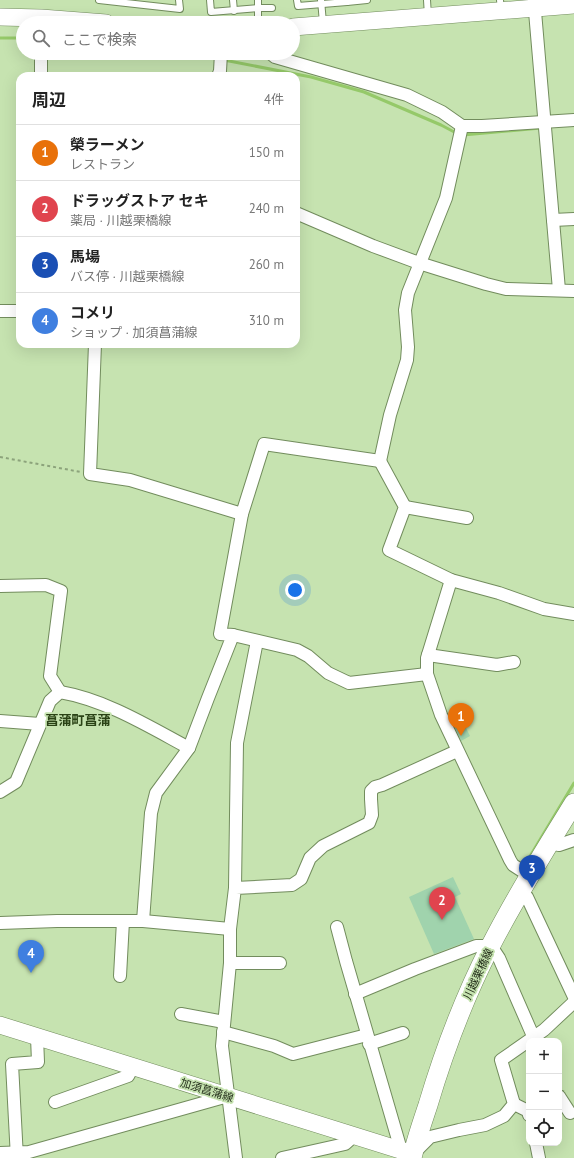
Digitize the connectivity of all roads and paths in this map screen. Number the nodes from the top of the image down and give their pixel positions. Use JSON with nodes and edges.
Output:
{"nodes":[{"id":1,"x":99,"y":0,"type":"edge"},
{"id":2,"x":179,"y":0,"type":"edge"},
{"id":3,"x":210,"y":0,"type":"edge"},
{"id":4,"x":233,"y":0,"type":"edge"},
{"id":5,"x":258,"y":0,"type":"edge"},
{"id":6,"x":297,"y":0,"type":"edge"},
{"id":7,"x":367,"y":0,"type":"edge"},
{"id":8,"x":111,"y":1,"type":"edge"},
{"id":9,"x":347,"y":1,"type":"edge"},
{"id":10,"x":138,"y":2,"type":"edge"},
{"id":11,"x":322,"y":2,"type":"edge"},
{"id":12,"x":157,"y":3,"type":"edge"},
{"id":13,"x":534,"y":4,"type":"edge"},
{"id":14,"x":501,"y":5,"type":"edge"},
{"id":15,"x":574,"y":5,"type":"edge"},
{"id":16,"x":258,"y":8,"type":"junction"},
{"id":17,"x":272,"y":8,"type":"dead end"},
{"id":18,"x":427,"y":8,"type":"edge"},
{"id":19,"x":234,"y":11,"type":"junction"},
{"id":20,"x":258,"y":16,"type":"edge"},
{"id":21,"x":0,"y":17,"type":"edge"},
{"id":22,"x":16,"y":18,"type":"edge"},
{"id":23,"x":323,"y":25,"type":"junction"},
{"id":24,"x":300,"y":27,"type":"edge"},
{"id":25,"x":41,"y":60,"type":"edge"},
{"id":26,"x":221,"y":60,"type":"edge"},
{"id":27,"x":285,"y":60,"type":"edge"},
{"id":28,"x":41,"y":72,"type":"edge"},
{"id":29,"x":220,"y":72,"type":"edge"},
{"id":30,"x":574,"y":120,"type":"edge"},
{"id":31,"x":545,"y":123,"type":"junction"},
{"id":32,"x":462,"y":126,"type":"junction"},
{"id":33,"x":300,"y":215,"type":"edge"},
{"id":34,"x":574,"y":219,"type":"edge"},
{"id":35,"x":553,"y":220,"type":"junction"},
{"id":36,"x":419,"y":263,"type":"junction"},
{"id":37,"x":559,"y":290,"type":"junction"},
{"id":38,"x":574,"y":291,"type":"edge"},
{"id":39,"x":0,"y":311,"type":"edge"},
{"id":40,"x":16,"y":311,"type":"edge"},
{"id":41,"x":95,"y":348,"type":"edge"},
{"id":42,"x":0,"y":457,"type":"edge"},
{"id":43,"x":380,"y":461,"type":"junction"},
{"id":44,"x":90,"y":474,"type":"junction"},
{"id":45,"x":405,"y":507,"type":"junction"},
{"id":46,"x":242,"y":514,"type":"junction"},
{"id":47,"x":467,"y":518,"type":"dead end"},
{"id":48,"x":451,"y":580,"type":"junction"},
{"id":49,"x":0,"y":586,"type":"edge"},
{"id":50,"x":574,"y":614,"type":"edge"},
{"id":51,"x":232,"y":635,"type":"junction"},
{"id":52,"x":257,"y":641,"type":"junction"},
{"id":53,"x":428,"y":655,"type":"junction"},
{"id":54,"x":514,"y":662,"type":"dead end"},
{"id":55,"x":427,"y":674,"type":"junction"},
{"id":56,"x":60,"y":692,"type":"junction"},
{"id":57,"x":0,"y":721,"type":"edge"},
{"id":58,"x":40,"y":724,"type":"junction"},
{"id":59,"x":190,"y":748,"type":"junction"},
{"id":60,"x":457,"y":751,"type":"junction"},
{"id":61,"x":0,"y":792,"type":"edge"},
{"id":62,"x":574,"y":803,"type":"edge"},
{"id":63,"x":574,"y":840,"type":"edge"},
{"id":64,"x":549,"y":843,"type":"junction"},
{"id":65,"x":525,"y":884,"type":"junction"},
{"id":66,"x":235,"y":888,"type":"junction"},
{"id":67,"x":123,"y":921,"type":"junction"},
{"id":68,"x":143,"y":921,"type":"junction"},
{"id":69,"x":0,"y":923,"type":"edge"},
{"id":70,"x":337,"y":927,"type":"dead end"},
{"id":71,"x":230,"y":929,"type":"junction"},
{"id":72,"x":491,"y":946,"type":"junction"},
{"id":73,"x":230,"y":963,"type":"junction"},
{"id":74,"x":280,"y":963,"type":"dead end"},
{"id":75,"x":120,"y":976,"type":"dead end"},
{"id":76,"x":355,"y":994,"type":"junction"},
{"id":77,"x":574,"y":998,"type":"edge"},
{"id":78,"x":574,"y":1002,"type":"edge"},
{"id":79,"x":181,"y":1014,"type":"dead end"},
{"id":80,"x":0,"y":1025,"type":"edge"},
{"id":81,"x":224,"y":1027,"type":"junction"},
{"id":82,"x":403,"y":1033,"type":"dead end"},
{"id":83,"x":37,"y":1037,"type":"junction"},
{"id":84,"x":528,"y":1038,"type":"edge"},
{"id":85,"x":534,"y":1038,"type":"edge"},
{"id":86,"x":368,"y":1039,"type":"junction"},
{"id":87,"x":526,"y":1044,"type":"edge"},
{"id":88,"x":133,"y":1067,"type":"junction"},
{"id":89,"x":228,"y":1096,"type":"junction"},
{"id":90,"x":562,"y":1101,"type":"edge"},
{"id":91,"x":55,"y":1102,"type":"dead end"},
{"id":92,"x":514,"y":1104,"type":"junction"},
{"id":93,"x":526,"y":1110,"type":"edge"},
{"id":94,"x":570,"y":1113,"type":"dead end"},
{"id":95,"x":354,"y":1136,"type":"junction"},
{"id":96,"x":537,"y":1146,"type":"edge"},
{"id":97,"x":0,"y":1153,"type":"edge"},
{"id":98,"x":17,"y":1155,"type":"edge"},
{"id":99,"x":413,"y":1155,"type":"edge"},
{"id":100,"x":236,"y":1158,"type":"edge"},
{"id":101,"x":282,"y":1158,"type":"edge"},
{"id":102,"x":539,"y":1158,"type":"edge"}],
"edges":[{"from":1,"to":8,"type":"lane"},
{"from":2,"to":12,"type":"lane"},
{"from":3,"to":19,"type":"lane"},
{"from":4,"to":19,"type":"lane"},
{"from":5,"to":16,"type":"lane"},
{"from":6,"to":11,"type":"lane"},
{"from":7,"to":9,"type":"lane"},
{"from":8,"to":10,"type":"lane"},
{"from":9,"to":11,"type":"lane"},
{"from":10,"to":12,"type":"lane"},
{"from":11,"to":23,"type":"lane"},
{"from":13,"to":14,"type":"main road"},
{"from":13,"to":15,"type":"main road"},
{"from":13,"to":31,"type":"street"},
{"from":14,"to":18,"type":"main road"},
{"from":16,"to":17,"type":"lane"},
{"from":16,"to":19,"type":"lane"},
{"from":16,"to":20,"type":"lane"},
{"from":18,"to":23,"type":"main road"},
{"from":21,"to":22,"type":"main road"},
{"from":23,"to":24,"type":"main road"},
{"from":25,"to":28,"type":"street"},
{"from":26,"to":29,"type":"street"},
{"from":27,"to":32,"type":"street"},
{"from":30,"to":31,"type":"street"},
{"from":31,"to":32,"type":"street"},
{"from":31,"to":35,"type":"street"},
{"from":32,"to":36,"type":"street"},
{"from":33,"to":36,"type":"street"},
{"from":34,"to":35,"type":"street"},
{"from":35,"to":37,"type":"street"},
{"from":36,"to":37,"type":"street"},
{"from":36,"to":43,"type":"street"},
{"from":37,"to":38,"type":"street"},
{"from":39,"to":40,"type":"street"},
{"from":41,"to":44,"type":"street"},
{"from":42,"to":44,"type":"path"},
{"from":43,"to":45,"type":"street"},
{"from":43,"to":46,"type":"street"},
{"from":44,"to":46,"type":"street"},
{"from":45,"to":47,"type":"street"},
{"from":45,"to":48,"type":"street"},
{"from":46,"to":51,"type":"street"},
{"from":48,"to":50,"type":"street"},
{"from":48,"to":53,"type":"street"},
{"from":49,"to":56,"type":"street"},
{"from":51,"to":52,"type":"street"},
{"from":51,"to":59,"type":"street"},
{"from":52,"to":55,"type":"street"},
{"from":52,"to":66,"type":"street"},
{"from":53,"to":54,"type":"street"},
{"from":53,"to":55,"type":"street"},
{"from":55,"to":60,"type":"street"},
{"from":56,"to":58,"type":"street"},
{"from":56,"to":59,"type":"street"},
{"from":57,"to":58,"type":"street"},
{"from":58,"to":61,"type":"street"},
{"from":59,"to":68,"type":"street"},
{"from":60,"to":65,"type":"street"},
{"from":60,"to":66,"type":"street"},
{"from":62,"to":64,"type":"main road","name":"川越栗橋線"},
{"from":63,"to":64,"type":"street"},
{"from":64,"to":65,"type":"main road","name":"川越栗橋線"},
{"from":65,"to":72,"type":"main road","name":"川越栗橋線"},
{"from":65,"to":77,"type":"street"},
{"from":66,"to":71,"type":"street"},
{"from":67,"to":68,"type":"street"},
{"from":67,"to":69,"type":"street"},
{"from":67,"to":75,"type":"street"},
{"from":68,"to":71,"type":"street"},
{"from":70,"to":76,"type":"street"},
{"from":71,"to":73,"type":"street"},
{"from":72,"to":76,"type":"street"},
{"from":72,"to":84,"type":"street"},
{"from":72,"to":99,"type":"main road","name":"川越栗橋線"},
{"from":73,"to":74,"type":"street"},
{"from":73,"to":81,"type":"street"},
{"from":76,"to":86,"type":"street"},
{"from":78,"to":85,"type":"street"},
{"from":79,"to":81,"type":"street"},
{"from":80,"to":83,"type":"main road","name":"加須菖蒲線"},
{"from":81,"to":86,"type":"street"},
{"from":81,"to":89,"type":"street"},
{"from":82,"to":86,"type":"street"},
{"from":83,"to":88,"type":"main road","name":"加須菖蒲線"},
{"from":83,"to":98,"type":"street"},
{"from":86,"to":99,"type":"street"},
{"from":87,"to":92,"type":"street"},
{"from":88,"to":89,"type":"main road","name":"加須菖蒲線"},
{"from":88,"to":91,"type":"street"},
{"from":89,"to":95,"type":"main road","name":"加須菖蒲線"},
{"from":89,"to":98,"type":"street"},
{"from":89,"to":100,"type":"street"},
{"from":90,"to":94,"type":"street"},
{"from":92,"to":93,"type":"street"},
{"from":92,"to":99,"type":"street"},
{"from":95,"to":99,"type":"main road","name":"加須菖蒲線"},
{"from":95,"to":101,"type":"street"},
{"from":96,"to":102,"type":"street"},
{"from":97,"to":98,"type":"street"}]}
